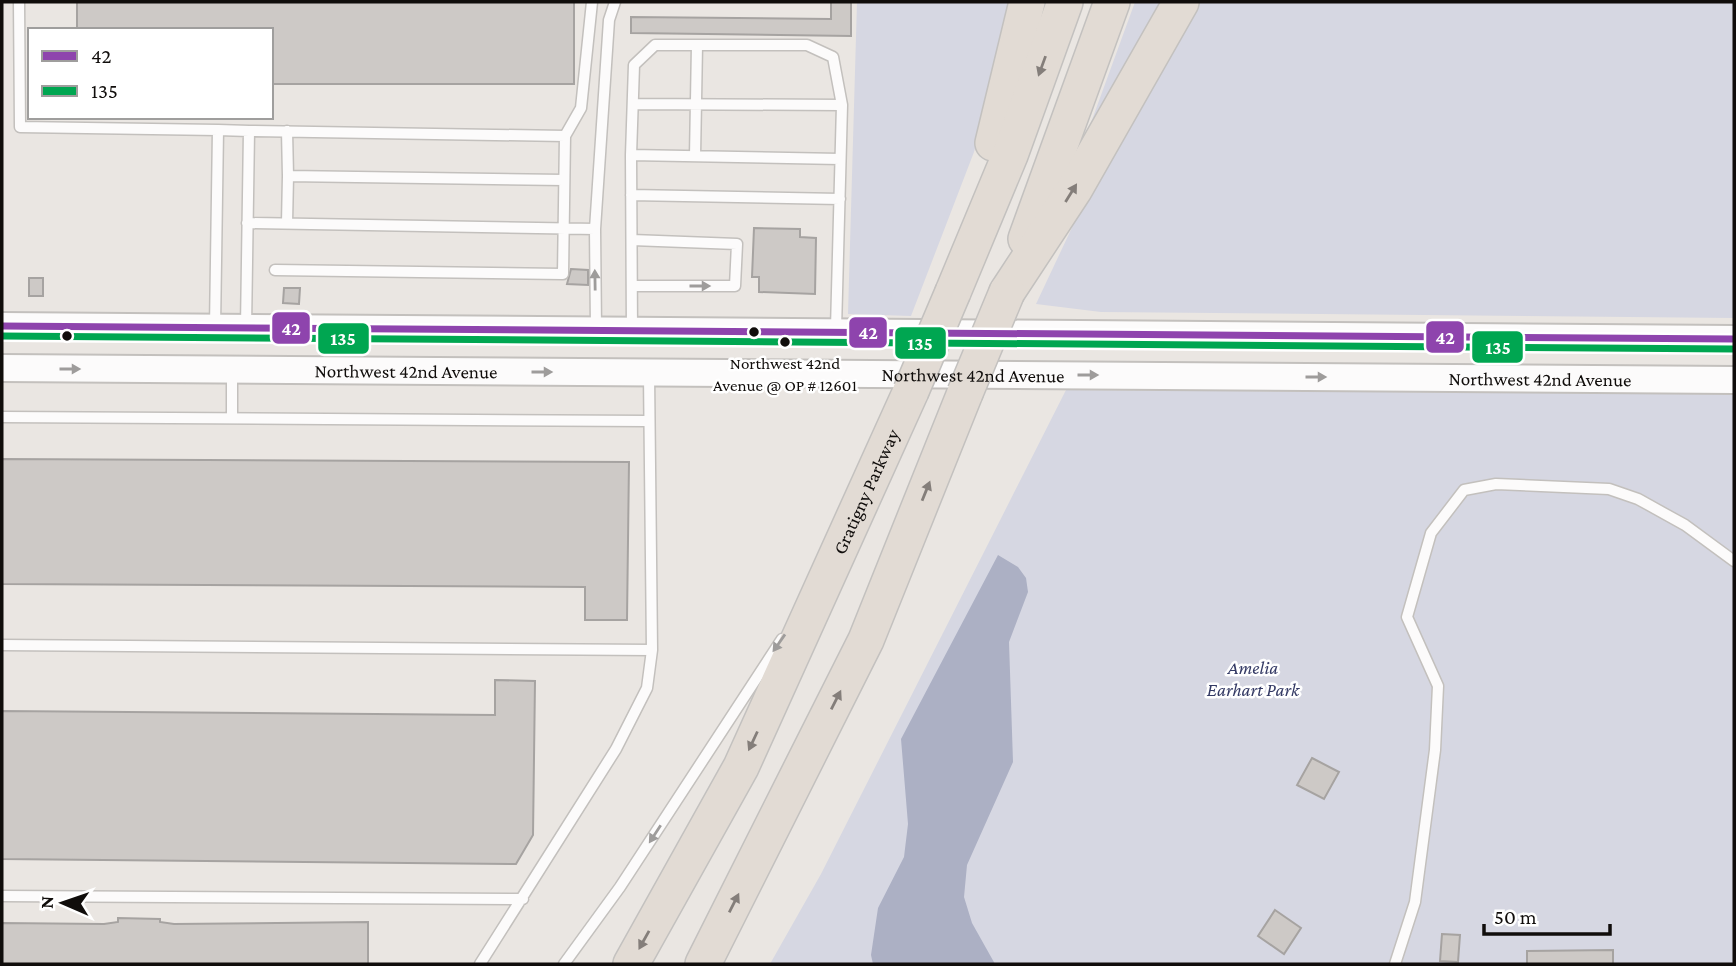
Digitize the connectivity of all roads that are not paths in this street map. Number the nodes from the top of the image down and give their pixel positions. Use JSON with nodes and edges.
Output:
{"nodes":[{"id":1,"x":19,"y":2,"type":"edge"},
{"id":2,"x":592,"y":2,"type":"edge"},
{"id":3,"x":615,"y":2,"type":"edge"},
{"id":4,"x":1027,"y":2,"type":"edge"},
{"id":5,"x":1065,"y":2,"type":"edge"},
{"id":6,"x":1112,"y":2,"type":"edge"},
{"id":7,"x":1181,"y":2,"type":"edge"},
{"id":8,"x":697,"y":45,"type":"junction"},
{"id":9,"x":633,"y":104,"type":"junction"},
{"id":10,"x":696,"y":105,"type":"junction"},
{"id":11,"x":842,"y":105,"type":"junction"},
{"id":12,"x":218,"y":130,"type":"junction"},
{"id":13,"x":249,"y":131,"type":"junction"},
{"id":14,"x":287,"y":131,"type":"junction"},
{"id":15,"x":565,"y":135,"type":"junction"},
{"id":16,"x":631,"y":155,"type":"junction"},
{"id":17,"x":695,"y":156,"type":"junction"},
{"id":18,"x":840,"y":159,"type":"junction"},
{"id":19,"x":288,"y":176,"type":"junction"},
{"id":20,"x":564,"y":180,"type":"junction"},
{"id":21,"x":631,"y":195,"type":"junction"},
{"id":22,"x":840,"y":199,"type":"junction"},
{"id":23,"x":247,"y":223,"type":"junction"},
{"id":24,"x":287,"y":223,"type":"junction"},
{"id":25,"x":564,"y":228,"type":"junction"},
{"id":26,"x":595,"y":229,"type":"junction"},
{"id":27,"x":632,"y":240,"type":"junction"},
{"id":28,"x":275,"y":270,"type":"dead end"},
{"id":29,"x":632,"y":286,"type":"junction"},
{"id":30,"x":953,"y":292,"type":"junction"},
{"id":31,"x":1007,"y":292,"type":"junction"},
{"id":32,"x":2,"y":326,"type":"edge"},
{"id":33,"x":231,"y":328,"type":"junction"},
{"id":34,"x":596,"y":331,"type":"junction"},
{"id":35,"x":632,"y":331,"type":"junction"},
{"id":36,"x":836,"y":333,"type":"junction"},
{"id":37,"x":1734,"y":339,"type":"edge"},
{"id":38,"x":2,"y":368,"type":"edge"},
{"id":39,"x":232,"y":370,"type":"junction"},
{"id":40,"x":641,"y":372,"type":"junction"},
{"id":41,"x":1734,"y":380,"type":"edge"},
{"id":42,"x":2,"y":417,"type":"edge"},
{"id":43,"x":232,"y":418,"type":"junction"},
{"id":44,"x":647,"y":421,"type":"junction"},
{"id":45,"x":1734,"y":561,"type":"edge"},
{"id":46,"x":832,"y":567,"type":"junction"},
{"id":47,"x":793,"y":623,"type":"dead end"},
{"id":48,"x":786,"y":634,"type":"dead end"},
{"id":49,"x":2,"y":645,"type":"edge"},
{"id":50,"x":652,"y":650,"type":"junction"},
{"id":51,"x":2,"y":896,"type":"edge"},
{"id":52,"x":523,"y":899,"type":"junction"},
{"id":53,"x":480,"y":964,"type":"edge"},
{"id":54,"x":564,"y":964,"type":"edge"},
{"id":55,"x":631,"y":964,"type":"edge"},
{"id":56,"x":703,"y":964,"type":"edge"},
{"id":57,"x":1395,"y":964,"type":"edge"}],
"edges":[{"from":1,"to":12,"type":"lane"},
{"from":2,"to":15,"type":"lane"},
{"from":3,"to":26,"type":"lane"},
{"from":4,"to":30,"type":"highway"},
{"from":5,"to":30,"type":"highway","name":"Gratigny Parkway","one_way":true},
{"from":6,"to":31,"type":"highway"},
{"from":31,"to":7,"type":"highway","one_way":true},
{"from":8,"to":9,"type":"lane"},
{"from":8,"to":10,"type":"lane"},
{"from":8,"to":11,"type":"lane"},
{"from":9,"to":10,"type":"lane"},
{"from":9,"to":16,"type":"lane"},
{"from":10,"to":11,"type":"lane"},
{"from":10,"to":17,"type":"lane"},
{"from":11,"to":18,"type":"lane"},
{"from":12,"to":13,"type":"lane"},
{"from":12,"to":33,"type":"lane"},
{"from":13,"to":14,"type":"lane"},
{"from":13,"to":23,"type":"lane"},
{"from":14,"to":15,"type":"lane"},
{"from":14,"to":19,"type":"lane"},
{"from":15,"to":20,"type":"lane"},
{"from":16,"to":17,"type":"lane"},
{"from":16,"to":21,"type":"lane"},
{"from":17,"to":18,"type":"lane"},
{"from":18,"to":22,"type":"lane"},
{"from":19,"to":20,"type":"lane"},
{"from":19,"to":24,"type":"lane"},
{"from":20,"to":25,"type":"lane"},
{"from":21,"to":22,"type":"lane"},
{"from":21,"to":27,"type":"lane"},
{"from":22,"to":36,"type":"lane"},
{"from":23,"to":24,"type":"lane"},
{"from":23,"to":33,"type":"lane"},
{"from":24,"to":25,"type":"lane"},
{"from":25,"to":26,"type":"lane"},
{"from":25,"to":28,"type":"lane"},
{"from":34,"to":26,"type":"lane","one_way":true},
{"from":27,"to":29,"type":"lane"},
{"from":29,"to":27,"type":"lane","one_way":true},
{"from":29,"to":35,"type":"lane"},
{"from":30,"to":46,"type":"highway","name":"Gratigny Parkway","bridge":true},
{"from":56,"to":31,"type":"highway","one_way":true,"bridge":true},
{"from":32,"to":33,"type":"main road","name":"Northwest 42nd Avenue"},
{"from":33,"to":34,"type":"main road","name":"Northwest 42nd Avenue"},
{"from":33,"to":39,"type":"main road"},
{"from":34,"to":35,"type":"main road","name":"Northwest 42nd Avenue"},
{"from":35,"to":36,"type":"main road","name":"Northwest 42nd Avenue"},
{"from":35,"to":40,"type":"main road"},
{"from":36,"to":37,"type":"main road","name":"Northwest 42nd Avenue"},
{"from":38,"to":39,"type":"main road","name":"Northwest 42nd Avenue","one_way":true},
{"from":39,"to":40,"type":"main road","name":"Northwest 42nd Avenue","one_way":true},
{"from":39,"to":43,"type":"lane"},
{"from":40,"to":41,"type":"main road","name":"Northwest 42nd Avenue","one_way":true},
{"from":40,"to":44,"type":"lane"},
{"from":42,"to":43,"type":"lane"},
{"from":43,"to":44,"type":"lane"},
{"from":44,"to":50,"type":"lane"},
{"from":45,"to":57,"type":"lane"},
{"from":46,"to":47,"type":"lane"},
{"from":46,"to":55,"type":"highway","name":"Gratigny Parkway","one_way":true},
{"from":48,"to":54,"type":"lane","one_way":true},
{"from":49,"to":50,"type":"lane"},
{"from":50,"to":52,"type":"lane"},
{"from":51,"to":52,"type":"lane"},
{"from":52,"to":53,"type":"lane"}]}
